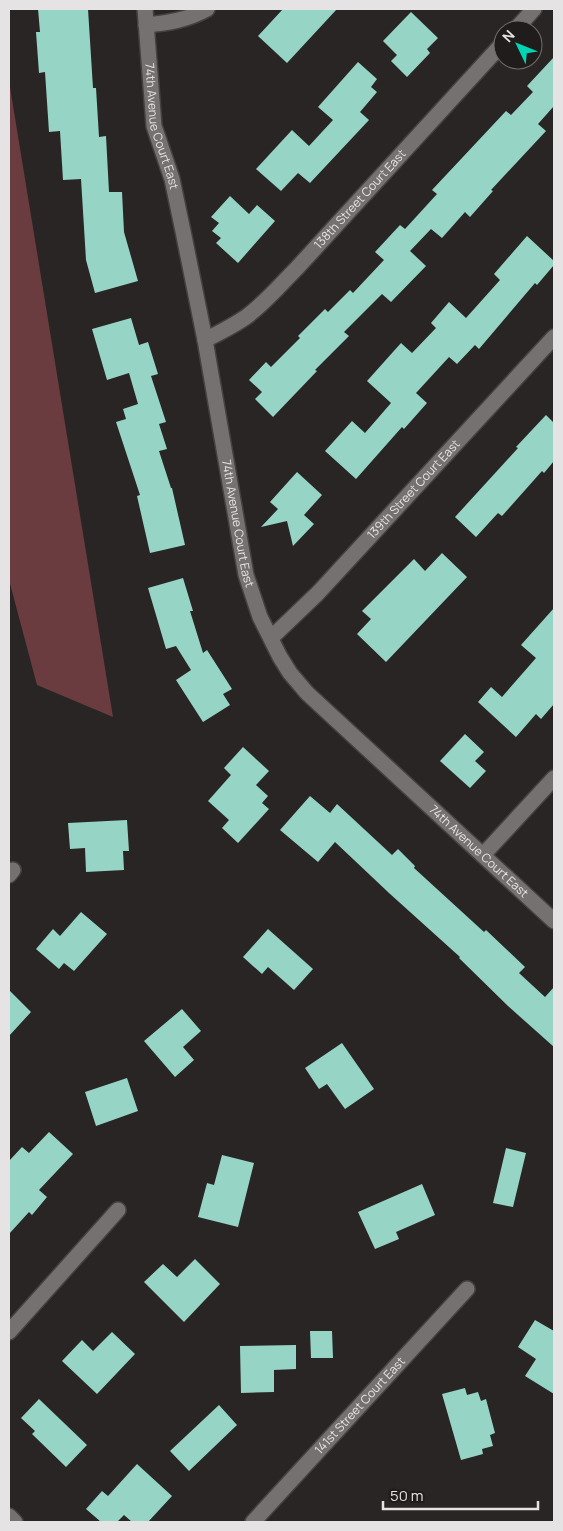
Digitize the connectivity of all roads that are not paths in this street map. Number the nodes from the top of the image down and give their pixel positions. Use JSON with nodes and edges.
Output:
{"nodes":[{"id":1,"x":144,"y":9,"type":"edge"},
{"id":2,"x":207,"y":9,"type":"edge"},
{"id":3,"x":534,"y":9,"type":"edge"},
{"id":4,"x":524,"y":20,"type":"edge"},
{"id":5,"x":146,"y":26,"type":"junction"},
{"id":6,"x":493,"y":54,"type":"edge"},
{"id":7,"x":554,"y":337,"type":"edge"},
{"id":8,"x":205,"y":340,"type":"junction"},
{"id":9,"x":272,"y":638,"type":"junction"},
{"id":10,"x":554,"y":778,"type":"edge"},
{"id":11,"x":483,"y":855,"type":"junction"},
{"id":12,"x":554,"y":921,"type":"edge"},
{"id":13,"x":118,"y":1210,"type":"dead end"},
{"id":14,"x":467,"y":1289,"type":"dead end"},
{"id":15,"x":9,"y":1332,"type":"edge"},
{"id":16,"x":9,"y":1516,"type":"edge"},
{"id":17,"x":15,"y":1522,"type":"edge"},
{"id":18,"x":253,"y":1522,"type":"edge"}],
"edges":[{"from":1,"to":5,"type":"street","name":"74th Avenue Court East"},
{"from":2,"to":5,"type":"street"},
{"from":3,"to":4,"type":"street"},
{"from":5,"to":8,"type":"street","name":"74th Avenue Court East"},
{"from":6,"to":8,"type":"street","name":"138th Street Court East"},
{"from":7,"to":9,"type":"street","name":"139th Street Court East"},
{"from":8,"to":9,"type":"street","name":"74th Avenue Court East"},
{"from":9,"to":11,"type":"street","name":"74th Avenue Court East"},
{"from":10,"to":11,"type":"street"},
{"from":11,"to":12,"type":"street","name":"74th Avenue Court East"},
{"from":13,"to":15,"type":"street"},
{"from":14,"to":18,"type":"street","name":"141st Street Court East"},
{"from":16,"to":17,"type":"street"}]}
